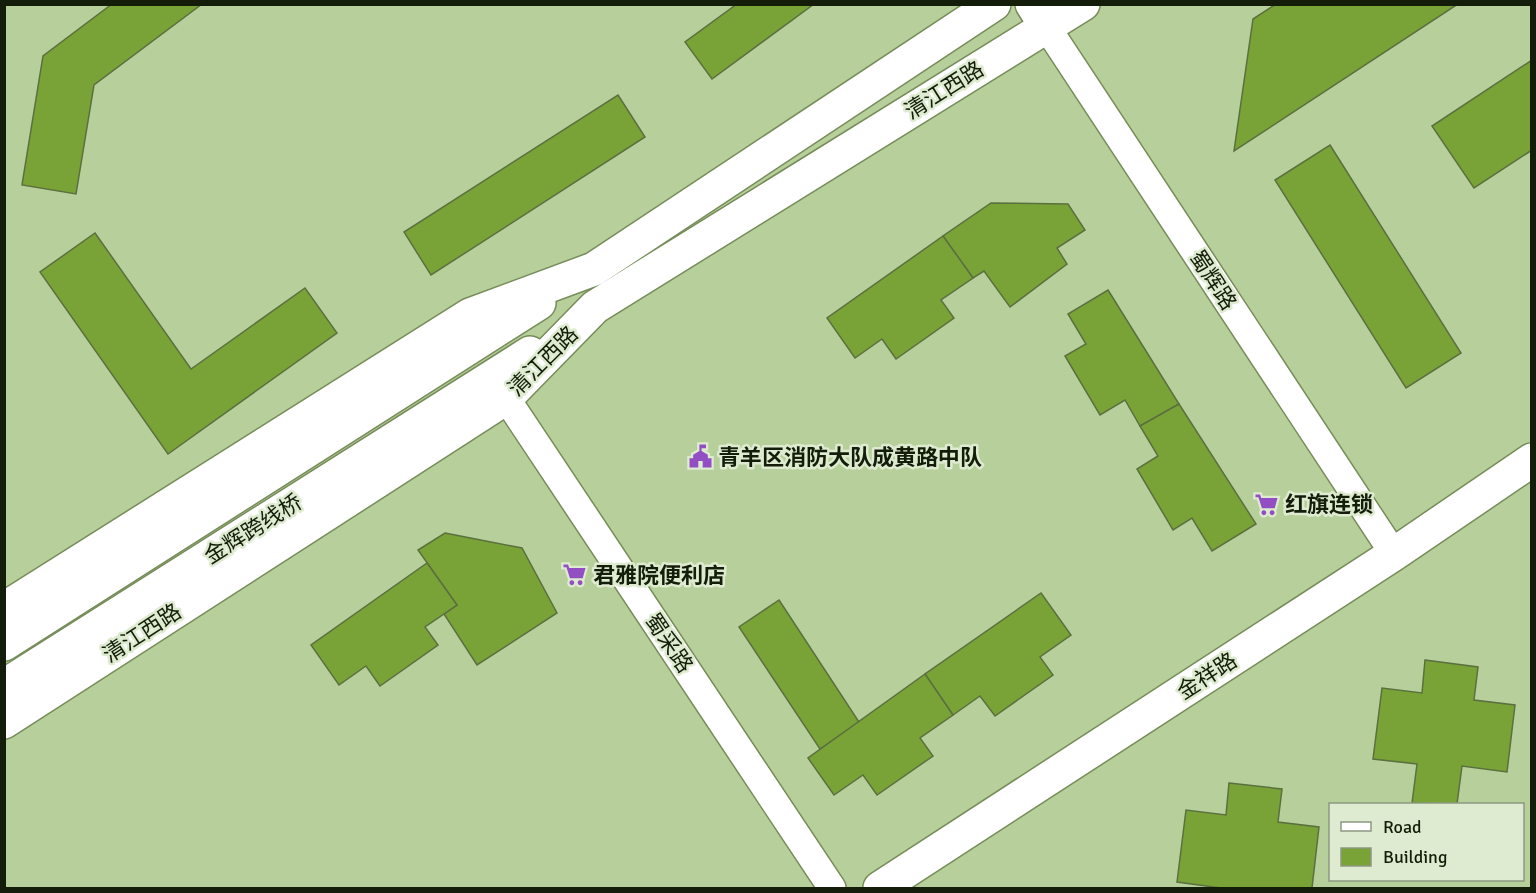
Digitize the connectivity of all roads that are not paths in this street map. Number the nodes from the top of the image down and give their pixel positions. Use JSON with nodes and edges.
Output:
{"nodes":[{"id":1,"x":994,"y":4,"type":"edge"},
{"id":2,"x":1083,"y":4,"type":"edge"},
{"id":3,"x":1039,"y":15,"type":"edge"},
{"id":4,"x":594,"y":269,"type":"junction"},
{"id":5,"x":504,"y":385,"type":"junction"},
{"id":6,"x":1532,"y":460,"type":"edge"},
{"id":7,"x":1394,"y":555,"type":"junction"},
{"id":8,"x":4,"y":609,"type":"edge"},
{"id":9,"x":4,"y":644,"type":"edge"},
{"id":10,"x":4,"y":686,"type":"edge"},
{"id":11,"x":4,"y":722,"type":"edge"},
{"id":12,"x":832,"y":888,"type":"edge"},
{"id":13,"x":880,"y":888,"type":"edge"}],
"edges":[{"from":1,"to":4,"type":"main road","name":"清江西路"},
{"from":2,"to":3,"type":"main road","name":"清江西路"},
{"from":3,"to":5,"type":"main road","name":"清江西路"},
{"from":3,"to":7,"type":"street","name":"蜀辉路"},
{"from":4,"to":8,"type":"main road","name":"清江西路"},
{"from":4,"to":9,"type":"main road","name":"金辉跨线桥"},
{"from":5,"to":10,"type":"main road","name":"金辉跨线桥"},
{"from":5,"to":11,"type":"main road","name":"清江西路"},
{"from":5,"to":12,"type":"street","name":"蜀采路"},
{"from":6,"to":7,"type":"main road","name":"金祥路"},
{"from":7,"to":13,"type":"main road","name":"金祥路"}]}
